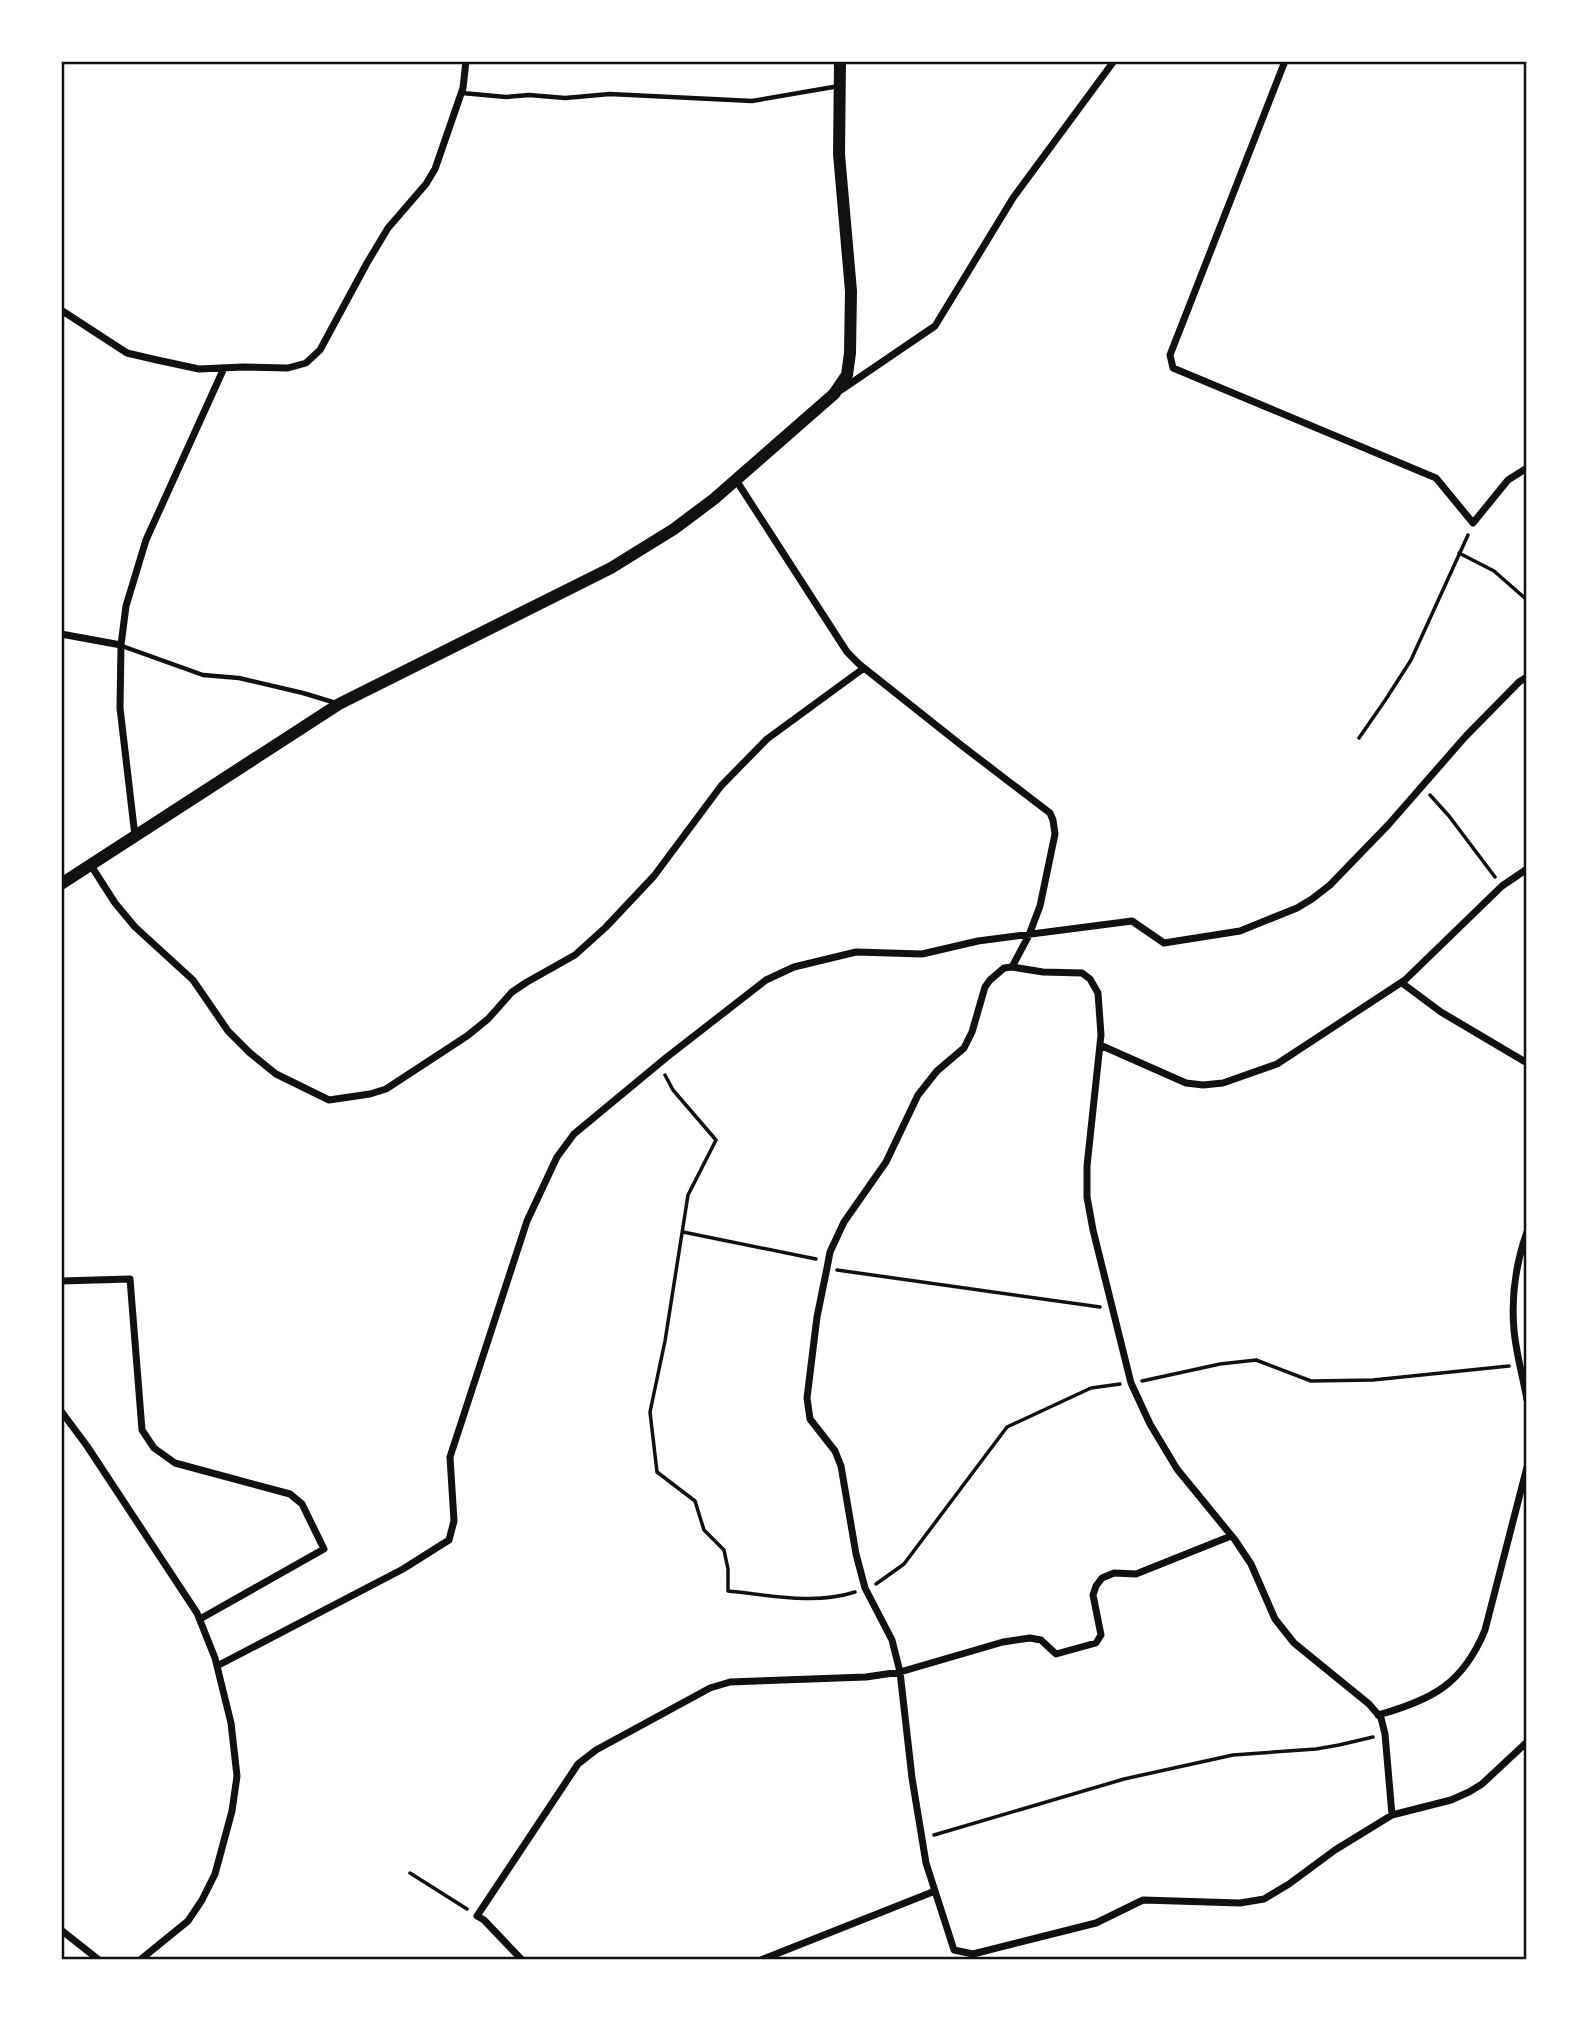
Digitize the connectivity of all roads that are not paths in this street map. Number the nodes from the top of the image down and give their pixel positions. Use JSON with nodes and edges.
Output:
{"nodes":[{"id":1,"x":466,"y":61,"type":"edge"},
{"id":2,"x":840,"y":61,"type":"edge"},
{"id":3,"x":1114,"y":61,"type":"edge"},
{"id":4,"x":1285,"y":61,"type":"edge"},
{"id":5,"x":839,"y":86,"type":"junction"},
{"id":6,"x":461,"y":93,"type":"junction"},
{"id":7,"x":61,"y":310,"type":"edge"},
{"id":8,"x":224,"y":368,"type":"junction"},
{"id":9,"x":834,"y":394,"type":"junction"},
{"id":10,"x":1527,"y":468,"type":"edge"},
{"id":11,"x":736,"y":480,"type":"junction"},
{"id":12,"x":61,"y":634,"type":"edge"},
{"id":13,"x":121,"y":645,"type":"junction"},
{"id":14,"x":864,"y":668,"type":"junction"},
{"id":15,"x":1527,"y":677,"type":"edge"},
{"id":16,"x":339,"y":704,"type":"junction"},
{"id":17,"x":135,"y":836,"type":"junction"},
{"id":18,"x":90,"y":864,"type":"junction"},
{"id":19,"x":1527,"y":869,"type":"edge"},
{"id":20,"x":61,"y":884,"type":"edge"},
{"id":21,"x":1029,"y":935,"type":"junction"},
{"id":22,"x":1013,"y":967,"type":"junction"},
{"id":23,"x":1402,"y":983,"type":"junction"},
{"id":24,"x":1100,"y":1045,"type":"junction"},
{"id":25,"x":1527,"y":1063,"type":"edge"},
{"id":26,"x":1527,"y":1232,"type":"edge"},
{"id":27,"x":61,"y":1281,"type":"edge"},
{"id":28,"x":1527,"y":1400,"type":"edge"},
{"id":29,"x":61,"y":1412,"type":"edge"},
{"id":30,"x":1527,"y":1467,"type":"edge"},
{"id":31,"x":1231,"y":1536,"type":"junction"},
{"id":32,"x":200,"y":1619,"type":"junction"},
{"id":33,"x":216,"y":1666,"type":"junction"},
{"id":34,"x":900,"y":1672,"type":"junction"},
{"id":35,"x":1378,"y":1714,"type":"junction"},
{"id":36,"x":1527,"y":1742,"type":"edge"},
{"id":37,"x":1392,"y":1815,"type":"junction"},
{"id":38,"x":935,"y":1891,"type":"junction"},
{"id":39,"x":61,"y":1930,"type":"edge"},
{"id":40,"x":99,"y":1960,"type":"edge"},
{"id":41,"x":140,"y":1960,"type":"edge"},
{"id":42,"x":522,"y":1960,"type":"edge"},
{"id":43,"x":761,"y":1960,"type":"edge"}],
"edges":[{"from":1,"to":6,"type":"street"},
{"from":2,"to":5,"type":"main road"},
{"from":3,"to":9,"type":"street"},
{"from":4,"to":10,"type":"street"},
{"from":5,"to":6,"type":"lane"},
{"from":5,"to":9,"type":"main road"},
{"from":6,"to":8,"type":"street"},
{"from":7,"to":8,"type":"street"},
{"from":8,"to":13,"type":"street"},
{"from":9,"to":11,"type":"main road"},
{"from":11,"to":14,"type":"street"},
{"from":11,"to":16,"type":"main road"},
{"from":12,"to":13,"type":"street"},
{"from":13,"to":16,"type":"lane"},
{"from":13,"to":17,"type":"street"},
{"from":14,"to":18,"type":"street"},
{"from":14,"to":21,"type":"street"},
{"from":15,"to":21,"type":"street"},
{"from":16,"to":17,"type":"main road"},
{"from":17,"to":18,"type":"main road"},
{"from":18,"to":20,"type":"main road"},
{"from":19,"to":23,"type":"street"},
{"from":21,"to":22,"type":"street"},
{"from":21,"to":33,"type":"street"},
{"from":22,"to":24,"type":"street"},
{"from":22,"to":34,"type":"street"},
{"from":23,"to":24,"type":"street"},
{"from":23,"to":25,"type":"street"},
{"from":24,"to":31,"type":"street"},
{"from":26,"to":28,"type":"street"},
{"from":27,"to":32,"type":"street"},
{"from":29,"to":32,"type":"street"},
{"from":30,"to":35,"type":"street"},
{"from":31,"to":34,"type":"street"},
{"from":31,"to":35,"type":"street"},
{"from":32,"to":33,"type":"street"},
{"from":33,"to":41,"type":"street"},
{"from":34,"to":38,"type":"street"},
{"from":34,"to":42,"type":"street"},
{"from":35,"to":37,"type":"street"},
{"from":36,"to":37,"type":"street"},
{"from":37,"to":38,"type":"street"},
{"from":38,"to":43,"type":"street"},
{"from":39,"to":40,"type":"street"}]}
